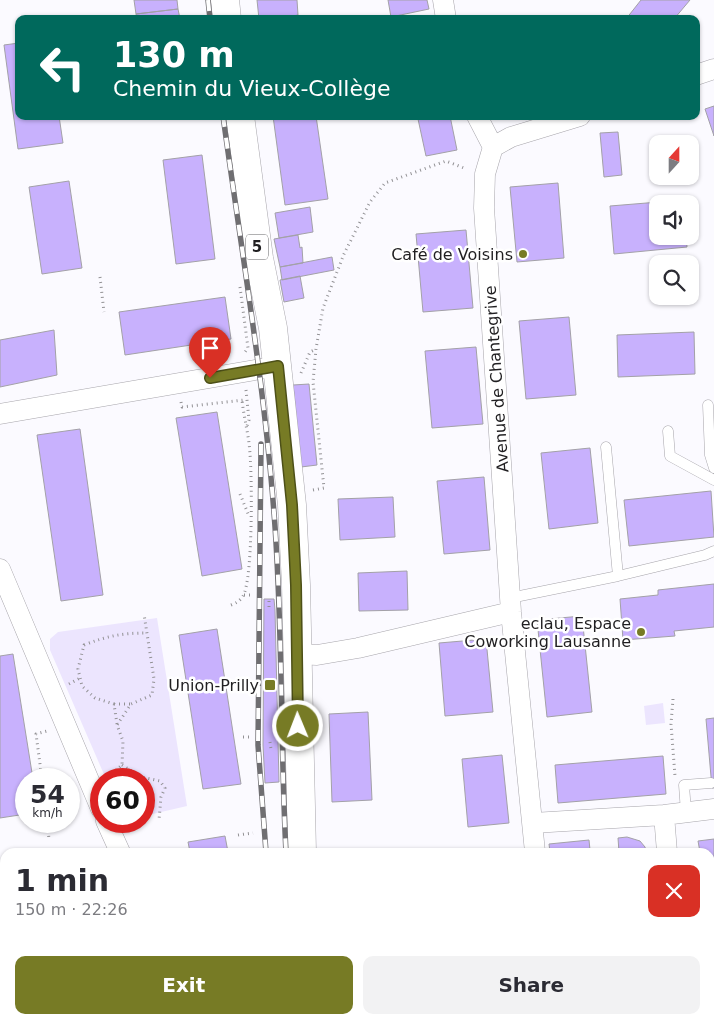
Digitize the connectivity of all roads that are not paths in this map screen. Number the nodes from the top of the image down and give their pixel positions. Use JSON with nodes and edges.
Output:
{"nodes":[{"id":1,"x":225,"y":0,"type":"edge"},
{"id":2,"x":442,"y":0,"type":"edge"},
{"id":3,"x":227,"y":15,"type":"edge"},
{"id":4,"x":445,"y":15,"type":"edge"},
{"id":5,"x":714,"y":69,"type":"edge"},
{"id":6,"x":700,"y":74,"type":"edge"},
{"id":7,"x":241,"y":120,"type":"edge"},
{"id":8,"x":480,"y":120,"type":"edge"},
{"id":9,"x":567,"y":120,"type":"edge"},
{"id":10,"x":492,"y":148,"type":"junction"},
{"id":11,"x":290,"y":369,"type":"junction"},
{"id":12,"x":708,"y":405,"type":"dead end"},
{"id":13,"x":0,"y":414,"type":"edge"},
{"id":14,"x":668,"y":432,"type":"dead end"},
{"id":15,"x":606,"y":446,"type":"dead end"},
{"id":16,"x":714,"y":468,"type":"edge"},
{"id":17,"x":714,"y":480,"type":"edge"},
{"id":18,"x":714,"y":551,"type":"edge"},
{"id":19,"x":0,"y":569,"type":"edge"},
{"id":20,"x":618,"y":576,"type":"junction"},
{"id":21,"x":511,"y":605,"type":"junction"},
{"id":22,"x":297,"y":654,"type":"junction"},
{"id":23,"x":90,"y":783,"type":"edge"},
{"id":24,"x":711,"y":783,"type":"dead end"},
{"id":25,"x":714,"y":809,"type":"edge"},
{"id":26,"x":686,"y":812,"type":"junction"},
{"id":27,"x":664,"y":816,"type":"junction"},
{"id":28,"x":533,"y":823,"type":"junction"},
{"id":29,"x":111,"y":833,"type":"edge"},
{"id":30,"x":301,"y":844,"type":"edge"},
{"id":31,"x":118,"y":848,"type":"edge"},
{"id":32,"x":535,"y":848,"type":"edge"},
{"id":33,"x":667,"y":848,"type":"edge"}],
"edges":[{"from":1,"to":3,"type":"main road"},
{"from":2,"to":4,"type":"street"},
{"from":5,"to":6,"type":"street"},
{"from":7,"to":11,"type":"main road","number":"5"},
{"from":8,"to":10,"type":"street"},
{"from":9,"to":10,"type":"street"},
{"from":10,"to":21,"type":"street","name":"Avenue de Chantegrive"},
{"from":11,"to":13,"type":"street"},
{"from":11,"to":22,"type":"main road","number":"5"},
{"from":12,"to":16,"type":"lane"},
{"from":14,"to":17,"type":"lane"},
{"from":15,"to":20,"type":"lane"},
{"from":18,"to":20,"type":"lane"},
{"from":19,"to":23,"type":"street"},
{"from":20,"to":21,"type":"lane"},
{"from":21,"to":22,"type":"street"},
{"from":21,"to":28,"type":"street","name":"Avenue de Chantegrive"},
{"from":22,"to":30,"type":"main road","number":"5"},
{"from":24,"to":26,"type":"lane"},
{"from":25,"to":26,"type":"street"},
{"from":26,"to":27,"type":"street"},
{"from":27,"to":28,"type":"street"},
{"from":27,"to":33,"type":"street"},
{"from":28,"to":32,"type":"street","name":"Avenue de Chantegrive"},
{"from":29,"to":31,"type":"street"}]}
